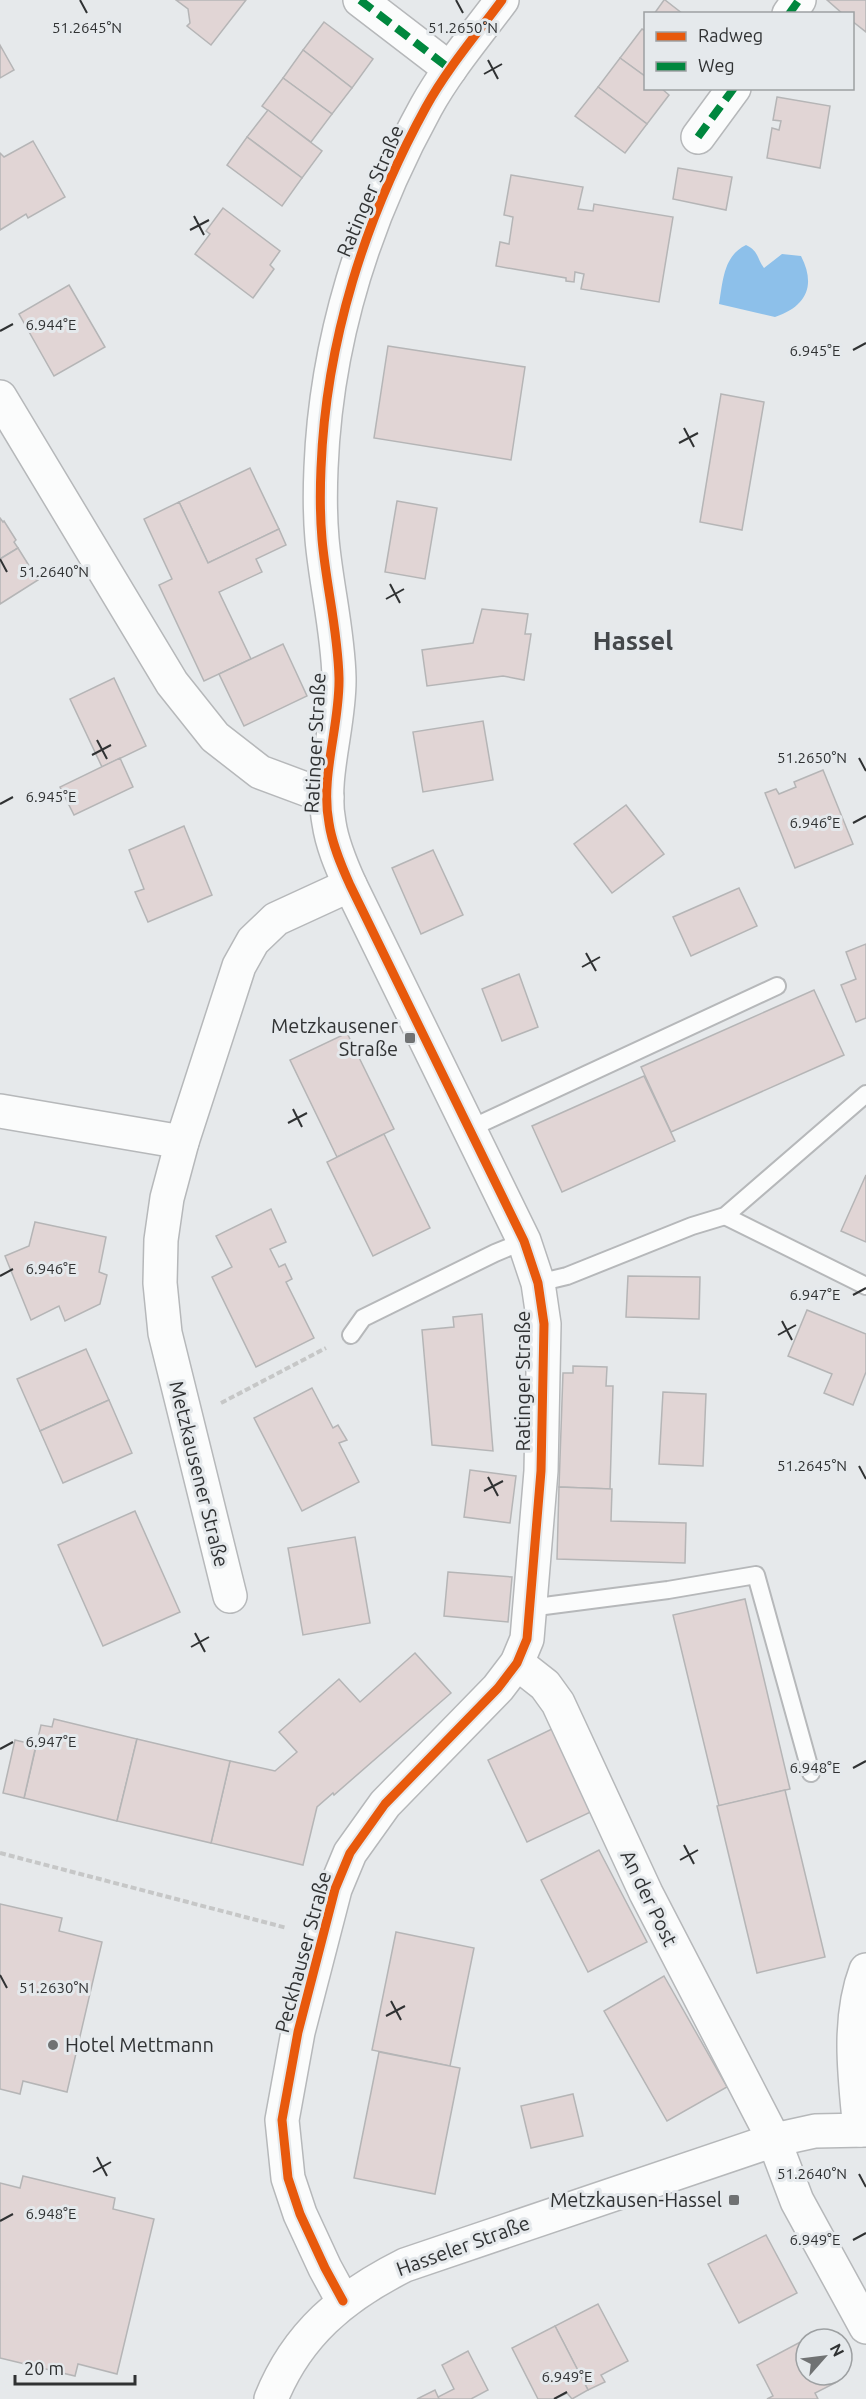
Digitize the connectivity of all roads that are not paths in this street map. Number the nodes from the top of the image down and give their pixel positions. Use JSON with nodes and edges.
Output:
{"nodes":[{"id":1,"x":360,"y":0,"type":"edge"},
{"id":2,"x":502,"y":0,"type":"edge"},
{"id":3,"x":450,"y":69,"type":"junction"},
{"id":4,"x":733,"y":90,"type":"edge"},
{"id":5,"x":698,"y":138,"type":"dead end"},
{"id":6,"x":0,"y":397,"type":"edge"},
{"id":7,"x":327,"y":797,"type":"junction"},
{"id":8,"x":350,"y":885,"type":"junction"},
{"id":9,"x":777,"y":986,"type":"dead end"},
{"id":10,"x":866,"y":1094,"type":"edge"},
{"id":11,"x":0,"y":1111,"type":"edge"},
{"id":12,"x":469,"y":1129,"type":"junction"},
{"id":13,"x":182,"y":1142,"type":"junction"},
{"id":14,"x":725,"y":1216,"type":"junction"},
{"id":15,"x":524,"y":1241,"type":"junction"},
{"id":16,"x":538,"y":1283,"type":"junction"},
{"id":17,"x":866,"y":1286,"type":"edge"},
{"id":18,"x":351,"y":1335,"type":"road end"},
{"id":19,"x":230,"y":1596,"type":"dead end"},
{"id":20,"x":529,"y":1608,"type":"junction"},
{"id":21,"x":517,"y":1663,"type":"junction"},
{"id":22,"x":812,"y":1773,"type":"dead end"},
{"id":23,"x":866,"y":1970,"type":"edge"},
{"id":24,"x":863,"y":2130,"type":"edge"},
{"id":25,"x":774,"y":2140,"type":"junction"},
{"id":26,"x":343,"y":2301,"type":"junction"},
{"id":27,"x":866,"y":2327,"type":"edge"},
{"id":28,"x":271,"y":2399,"type":"edge"}],
"edges":[{"from":1,"to":3,"type":"street"},
{"from":2,"to":3,"type":"street","name":"Ratinger Straße"},
{"from":3,"to":7,"type":"street","name":"Ratinger Straße"},
{"from":4,"to":5,"type":"street"},
{"from":6,"to":7,"type":"street"},
{"from":7,"to":8,"type":"street","name":"Ratinger Straße"},
{"from":8,"to":12,"type":"street","name":"Ratinger Straße"},
{"from":8,"to":13,"type":"street","name":"Metzkausener Straße"},
{"from":9,"to":12,"type":"lane"},
{"from":10,"to":14,"type":"lane"},
{"from":11,"to":13,"type":"street"},
{"from":12,"to":15,"type":"street","name":"Ratinger Straße"},
{"from":13,"to":19,"type":"street","name":"Metzkausener Straße"},
{"from":14,"to":16,"type":"lane"},
{"from":14,"to":17,"type":"lane"},
{"from":15,"to":16,"type":"street","name":"Ratinger Straße"},
{"from":15,"to":18,"type":"lane"},
{"from":16,"to":20,"type":"street","name":"Ratinger Straße"},
{"from":20,"to":21,"type":"street","name":"Ratinger Straße"},
{"from":20,"to":22,"type":"lane"},
{"from":21,"to":25,"type":"street","name":"An der Post"},
{"from":21,"to":26,"type":"street","name":"Peckhauser Straße"},
{"from":23,"to":24,"type":"street"},
{"from":24,"to":25,"type":"street","name":"Hasseler Straße"},
{"from":25,"to":26,"type":"street","name":"Hasseler Straße"},
{"from":25,"to":27,"type":"street","name":"An der Post"},
{"from":26,"to":28,"type":"street"}]}
